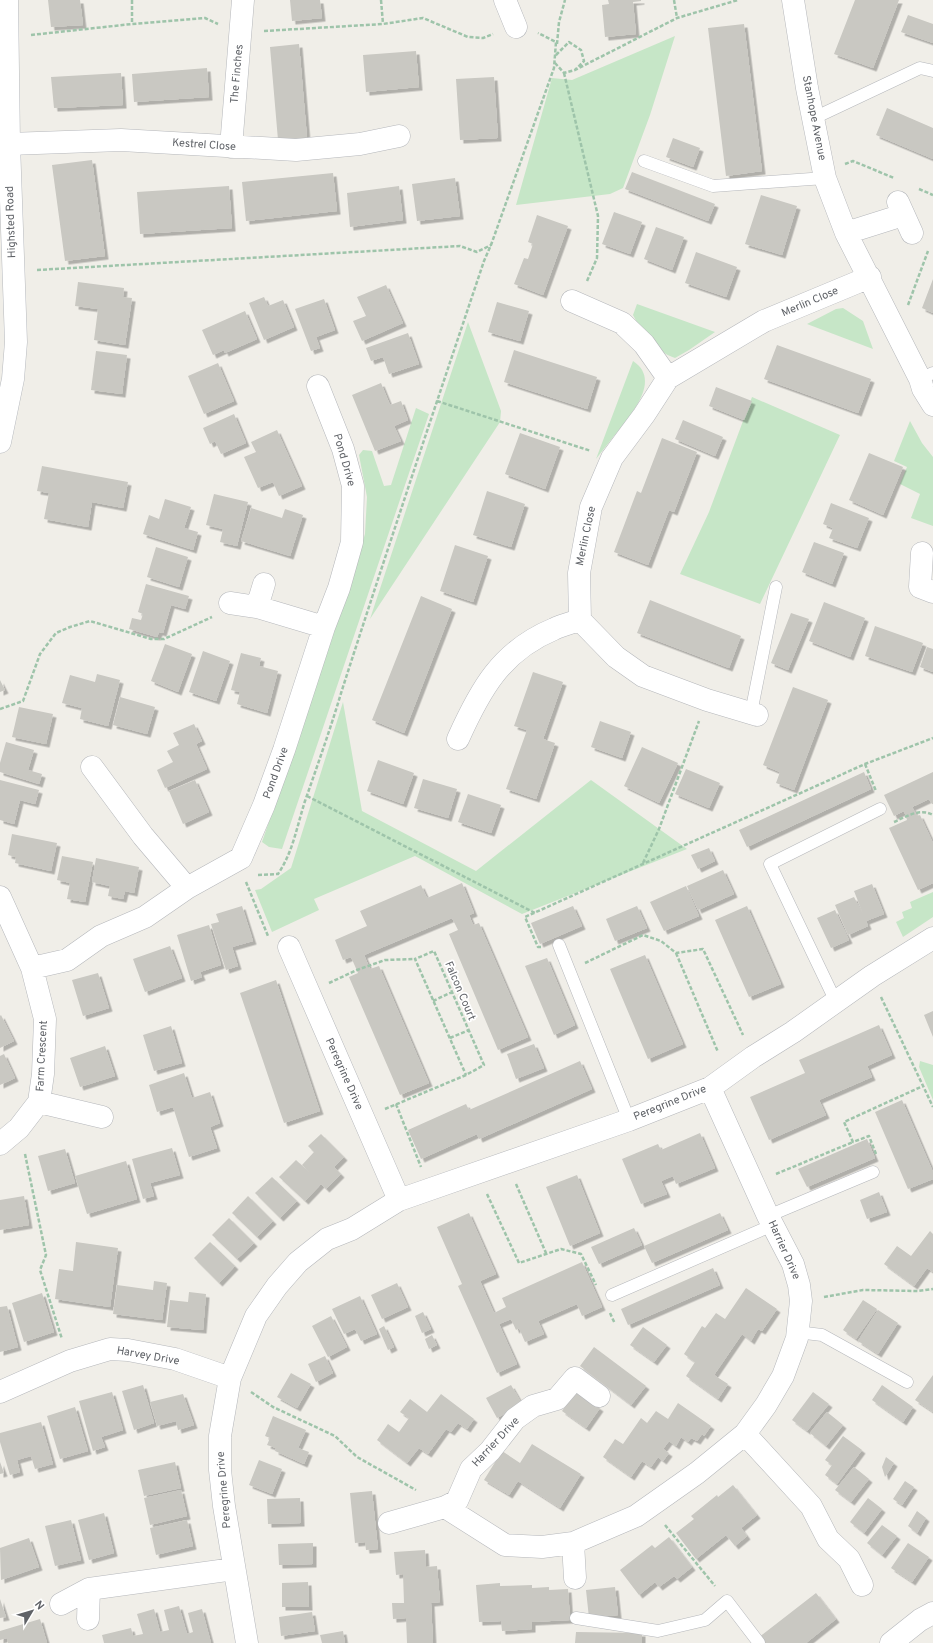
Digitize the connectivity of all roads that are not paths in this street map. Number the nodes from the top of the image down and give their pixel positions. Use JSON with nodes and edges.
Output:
{"nodes":[{"id":1,"x":7,"y":0,"type":"edge"},
{"id":2,"x":243,"y":0,"type":"edge"},
{"id":3,"x":505,"y":0,"type":"edge"},
{"id":4,"x":793,"y":0,"type":"edge"},
{"id":5,"x":516,"y":27,"type":"road end"},
{"id":6,"x":933,"y":71,"type":"edge"},
{"id":7,"x":814,"y":118,"type":"junction"},
{"id":8,"x":399,"y":136,"type":"dead end"},
{"id":9,"x":9,"y":144,"type":"junction"},
{"id":10,"x":232,"y":147,"type":"junction"},
{"id":11,"x":644,"y":161,"type":"dead end"},
{"id":12,"x":824,"y":174,"type":"junction"},
{"id":13,"x":905,"y":216,"type":"dead end"},
{"id":14,"x":846,"y":233,"type":"junction"},
{"id":15,"x":870,"y":277,"type":"junction"},
{"id":16,"x":572,"y":301,"type":"road end"},
{"id":17,"x":927,"y":376,"type":"edge"},
{"id":18,"x":668,"y":378,"type":"junction"},
{"id":19,"x":318,"y":386,"type":"dead end"},
{"id":20,"x":933,"y":405,"type":"edge"},
{"id":21,"x":0,"y":442,"type":"edge"},
{"id":22,"x":922,"y":553,"type":"dead end"},
{"id":23,"x":264,"y":584,"type":"dead end"},
{"id":24,"x":776,"y":587,"type":"dead end"},
{"id":25,"x":933,"y":592,"type":"edge"},
{"id":26,"x":230,"y":603,"type":"road end"},
{"id":27,"x":257,"y":607,"type":"junction"},
{"id":28,"x":580,"y":620,"type":"junction"},
{"id":29,"x":324,"y":627,"type":"junction"},
{"id":30,"x":754,"y":714,"type":"joint"},
{"id":31,"x":458,"y":739,"type":"dead end"},
{"id":32,"x":92,"y":767,"type":"dead end"},
{"id":33,"x":880,"y":809,"type":"road end"},
{"id":34,"x":187,"y":888,"type":"junction"},
{"id":35,"x":0,"y":898,"type":"edge"},
{"id":36,"x":933,"y":938,"type":"edge"},
{"id":37,"x":559,"y":945,"type":"road end"},
{"id":38,"x":289,"y":947,"type":"road end"},
{"id":39,"x":32,"y":968,"type":"junction"},
{"id":40,"x":836,"y":1002,"type":"junction"},
{"id":41,"x":710,"y":1088,"type":"junction"},
{"id":42,"x":39,"y":1102,"type":"junction"},
{"id":43,"x":102,"y":1117,"type":"dead end"},
{"id":44,"x":629,"y":1120,"type":"junction"},
{"id":45,"x":0,"y":1144,"type":"edge"},
{"id":46,"x":873,"y":1172,"type":"road end"},
{"id":47,"x":400,"y":1200,"type":"junction"},
{"id":48,"x":771,"y":1220,"type":"junction"},
{"id":49,"x":612,"y":1295,"type":"dead end"},
{"id":50,"x":797,"y":1332,"type":"junction"},
{"id":51,"x":230,"y":1378,"type":"junction"},
{"id":52,"x":907,"y":1382,"type":"dead end"},
{"id":53,"x":0,"y":1392,"type":"edge"},
{"id":54,"x":599,"y":1396,"type":"dead end"},
{"id":55,"x":745,"y":1434,"type":"junction"},
{"id":56,"x":445,"y":1507,"type":"junction"},
{"id":57,"x":389,"y":1523,"type":"dead end"},
{"id":58,"x":573,"y":1543,"type":"junction"},
{"id":59,"x":234,"y":1569,"type":"junction"},
{"id":60,"x":575,"y":1578,"type":"dead end"},
{"id":61,"x":862,"y":1585,"type":"dead end"},
{"id":62,"x":89,"y":1589,"type":"junction"},
{"id":63,"x":61,"y":1604,"type":"dead end"},
{"id":64,"x":933,"y":1613,"type":"edge"},
{"id":65,"x":576,"y":1618,"type":"dead end"},
{"id":66,"x":88,"y":1619,"type":"dead end"},
{"id":67,"x":247,"y":1643,"type":"edge"},
{"id":68,"x":760,"y":1643,"type":"edge"},
{"id":69,"x":891,"y":1643,"type":"edge"}],
"edges":[{"from":1,"to":9,"type":"street","name":"Highsted Road"},
{"from":2,"to":10,"type":"street","name":"The Finches"},
{"from":3,"to":5,"type":"street"},
{"from":4,"to":7,"type":"street","name":"Stanhope Avenue"},
{"from":6,"to":7,"type":"lane"},
{"from":7,"to":12,"type":"street","name":"Stanhope Avenue"},
{"from":8,"to":10,"type":"street","name":"Kestrel Close"},
{"from":9,"to":10,"type":"street","name":"Kestrel Close"},
{"from":9,"to":21,"type":"street","name":"Highsted Road"},
{"from":11,"to":12,"type":"lane"},
{"from":12,"to":14,"type":"street","name":"Stanhope Avenue"},
{"from":13,"to":14,"type":"street"},
{"from":14,"to":15,"type":"street","name":"Stanhope Avenue"},
{"from":15,"to":17,"type":"street","name":"Stanhope Avenue"},
{"from":15,"to":18,"type":"street","name":"Merlin Close"},
{"from":16,"to":18,"type":"street"},
{"from":17,"to":20,"type":"street","name":"Stanhope Avenue"},
{"from":18,"to":28,"type":"street","name":"Merlin Close"},
{"from":19,"to":29,"type":"street","name":"Pond Drive"},
{"from":22,"to":25,"type":"street"},
{"from":23,"to":27,"type":"street"},
{"from":24,"to":30,"type":"lane"},
{"from":26,"to":27,"type":"street"},
{"from":27,"to":29,"type":"street"},
{"from":28,"to":30,"type":"street"},
{"from":28,"to":31,"type":"street"},
{"from":29,"to":34,"type":"street","name":"Pond Drive"},
{"from":32,"to":34,"type":"street"},
{"from":33,"to":40,"type":"lane"},
{"from":34,"to":39,"type":"street"},
{"from":35,"to":39,"type":"street","name":"Farm Crescent"},
{"from":36,"to":40,"type":"street","name":"Peregrine Drive"},
{"from":37,"to":44,"type":"lane"},
{"from":38,"to":47,"type":"street","name":"Peregrine Drive"},
{"from":39,"to":42,"type":"street","name":"Farm Crescent"},
{"from":40,"to":41,"type":"street","name":"Peregrine Drive"},
{"from":41,"to":44,"type":"street","name":"Peregrine Drive"},
{"from":41,"to":48,"type":"street","name":"Harrier Drive"},
{"from":42,"to":43,"type":"street","name":"Farm Crescent"},
{"from":42,"to":45,"type":"street","name":"Farm Crescent"},
{"from":44,"to":47,"type":"street","name":"Peregrine Drive"},
{"from":46,"to":48,"type":"lane"},
{"from":47,"to":51,"type":"street","name":"Peregrine Drive"},
{"from":48,"to":49,"type":"lane"},
{"from":48,"to":50,"type":"street","name":"Harrier Drive"},
{"from":50,"to":52,"type":"lane"},
{"from":50,"to":55,"type":"street","name":"Harrier Drive"},
{"from":51,"to":53,"type":"street","name":"Harvey Drive"},
{"from":51,"to":59,"type":"street","name":"Peregrine Drive"},
{"from":54,"to":56,"type":"street","name":"Harrier Drive"},
{"from":55,"to":58,"type":"street","name":"Harrier Drive"},
{"from":55,"to":61,"type":"street"},
{"from":56,"to":57,"type":"street","name":"Harrier Drive"},
{"from":56,"to":58,"type":"street","name":"Harrier Drive"},
{"from":58,"to":60,"type":"street"},
{"from":59,"to":62,"type":"street"},
{"from":59,"to":67,"type":"street","name":"Peregrine Drive"},
{"from":62,"to":63,"type":"street"},
{"from":62,"to":66,"type":"street"},
{"from":64,"to":69,"type":"street"},
{"from":65,"to":68,"type":"lane"}]}
